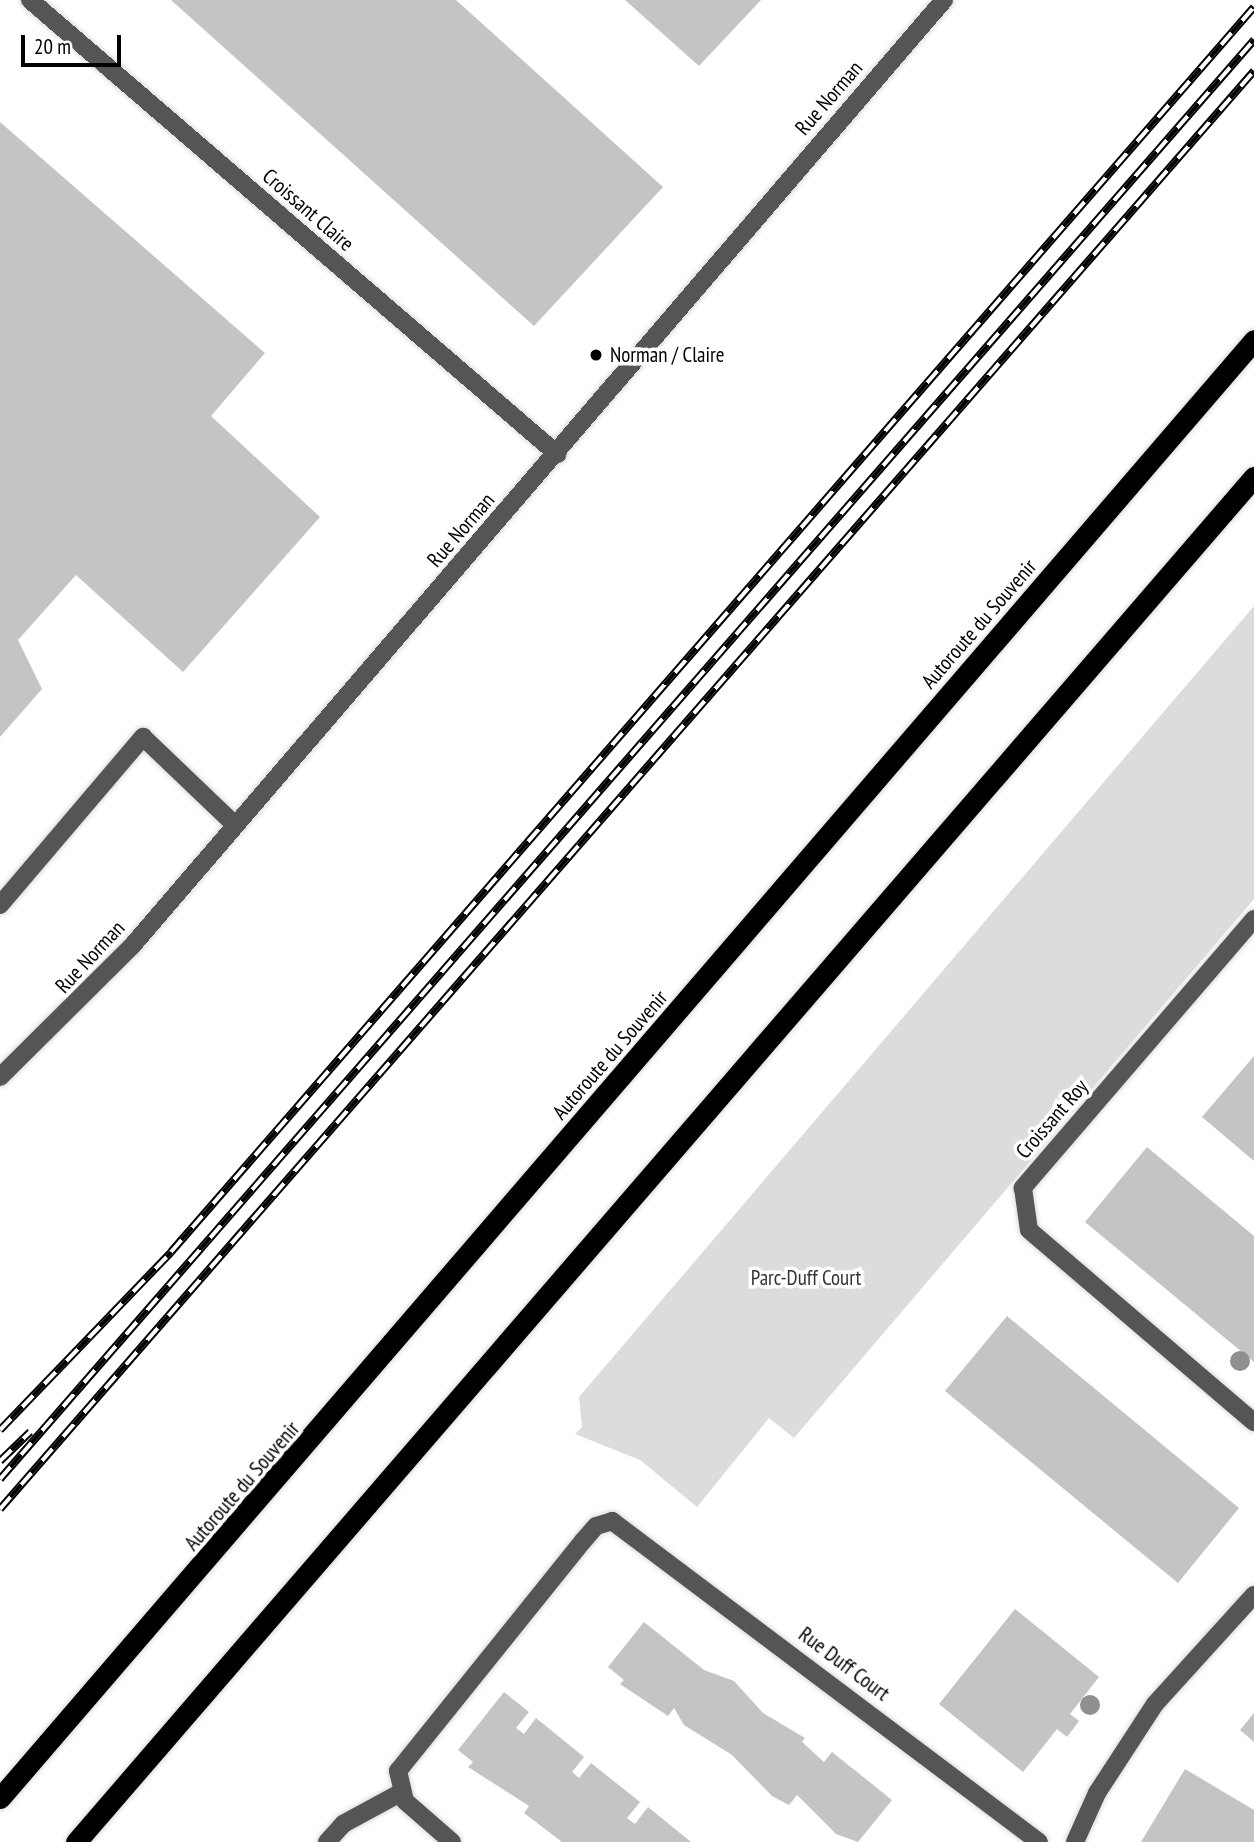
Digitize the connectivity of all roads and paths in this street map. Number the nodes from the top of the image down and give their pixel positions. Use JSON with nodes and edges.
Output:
{"nodes":[{"id":1,"x":30,"y":0,"type":"edge"},
{"id":2,"x":944,"y":0,"type":"edge"},
{"id":3,"x":1254,"y":340,"type":"edge"},
{"id":4,"x":557,"y":454,"type":"junction"},
{"id":5,"x":1254,"y":477,"type":"edge"},
{"id":6,"x":236,"y":825,"type":"junction"},
{"id":7,"x":0,"y":905,"type":"edge"},
{"id":8,"x":1254,"y":919,"type":"edge"},
{"id":9,"x":0,"y":1077,"type":"edge"},
{"id":10,"x":1254,"y":1422,"type":"edge"},
{"id":11,"x":1254,"y":1595,"type":"edge"},
{"id":12,"x":400,"y":1793,"type":"junction"},
{"id":13,"x":0,"y":1798,"type":"edge"},
{"id":14,"x":76,"y":1842,"type":"edge"},
{"id":15,"x":327,"y":1842,"type":"edge"},
{"id":16,"x":452,"y":1842,"type":"edge"},
{"id":17,"x":1039,"y":1842,"type":"edge"},
{"id":18,"x":1075,"y":1842,"type":"edge"}],
"edges":[{"from":1,"to":4,"type":"street","name":"Croissant Claire"},
{"from":2,"to":4,"type":"street","name":"Rue Norman"},
{"from":3,"to":13,"type":"highway","name":"Autoroute du Souvenir"},
{"from":4,"to":6,"type":"street","name":"Rue Norman"},
{"from":5,"to":14,"type":"highway"},
{"from":6,"to":7,"type":"street"},
{"from":6,"to":9,"type":"street","name":"Rue Norman"},
{"from":8,"to":10,"type":"street","name":"Croissant Roy"},
{"from":11,"to":18,"type":"street"},
{"from":12,"to":15,"type":"street"},
{"from":12,"to":16,"type":"street"},
{"from":12,"to":17,"type":"street","name":"Rue Duff Court"}]}
